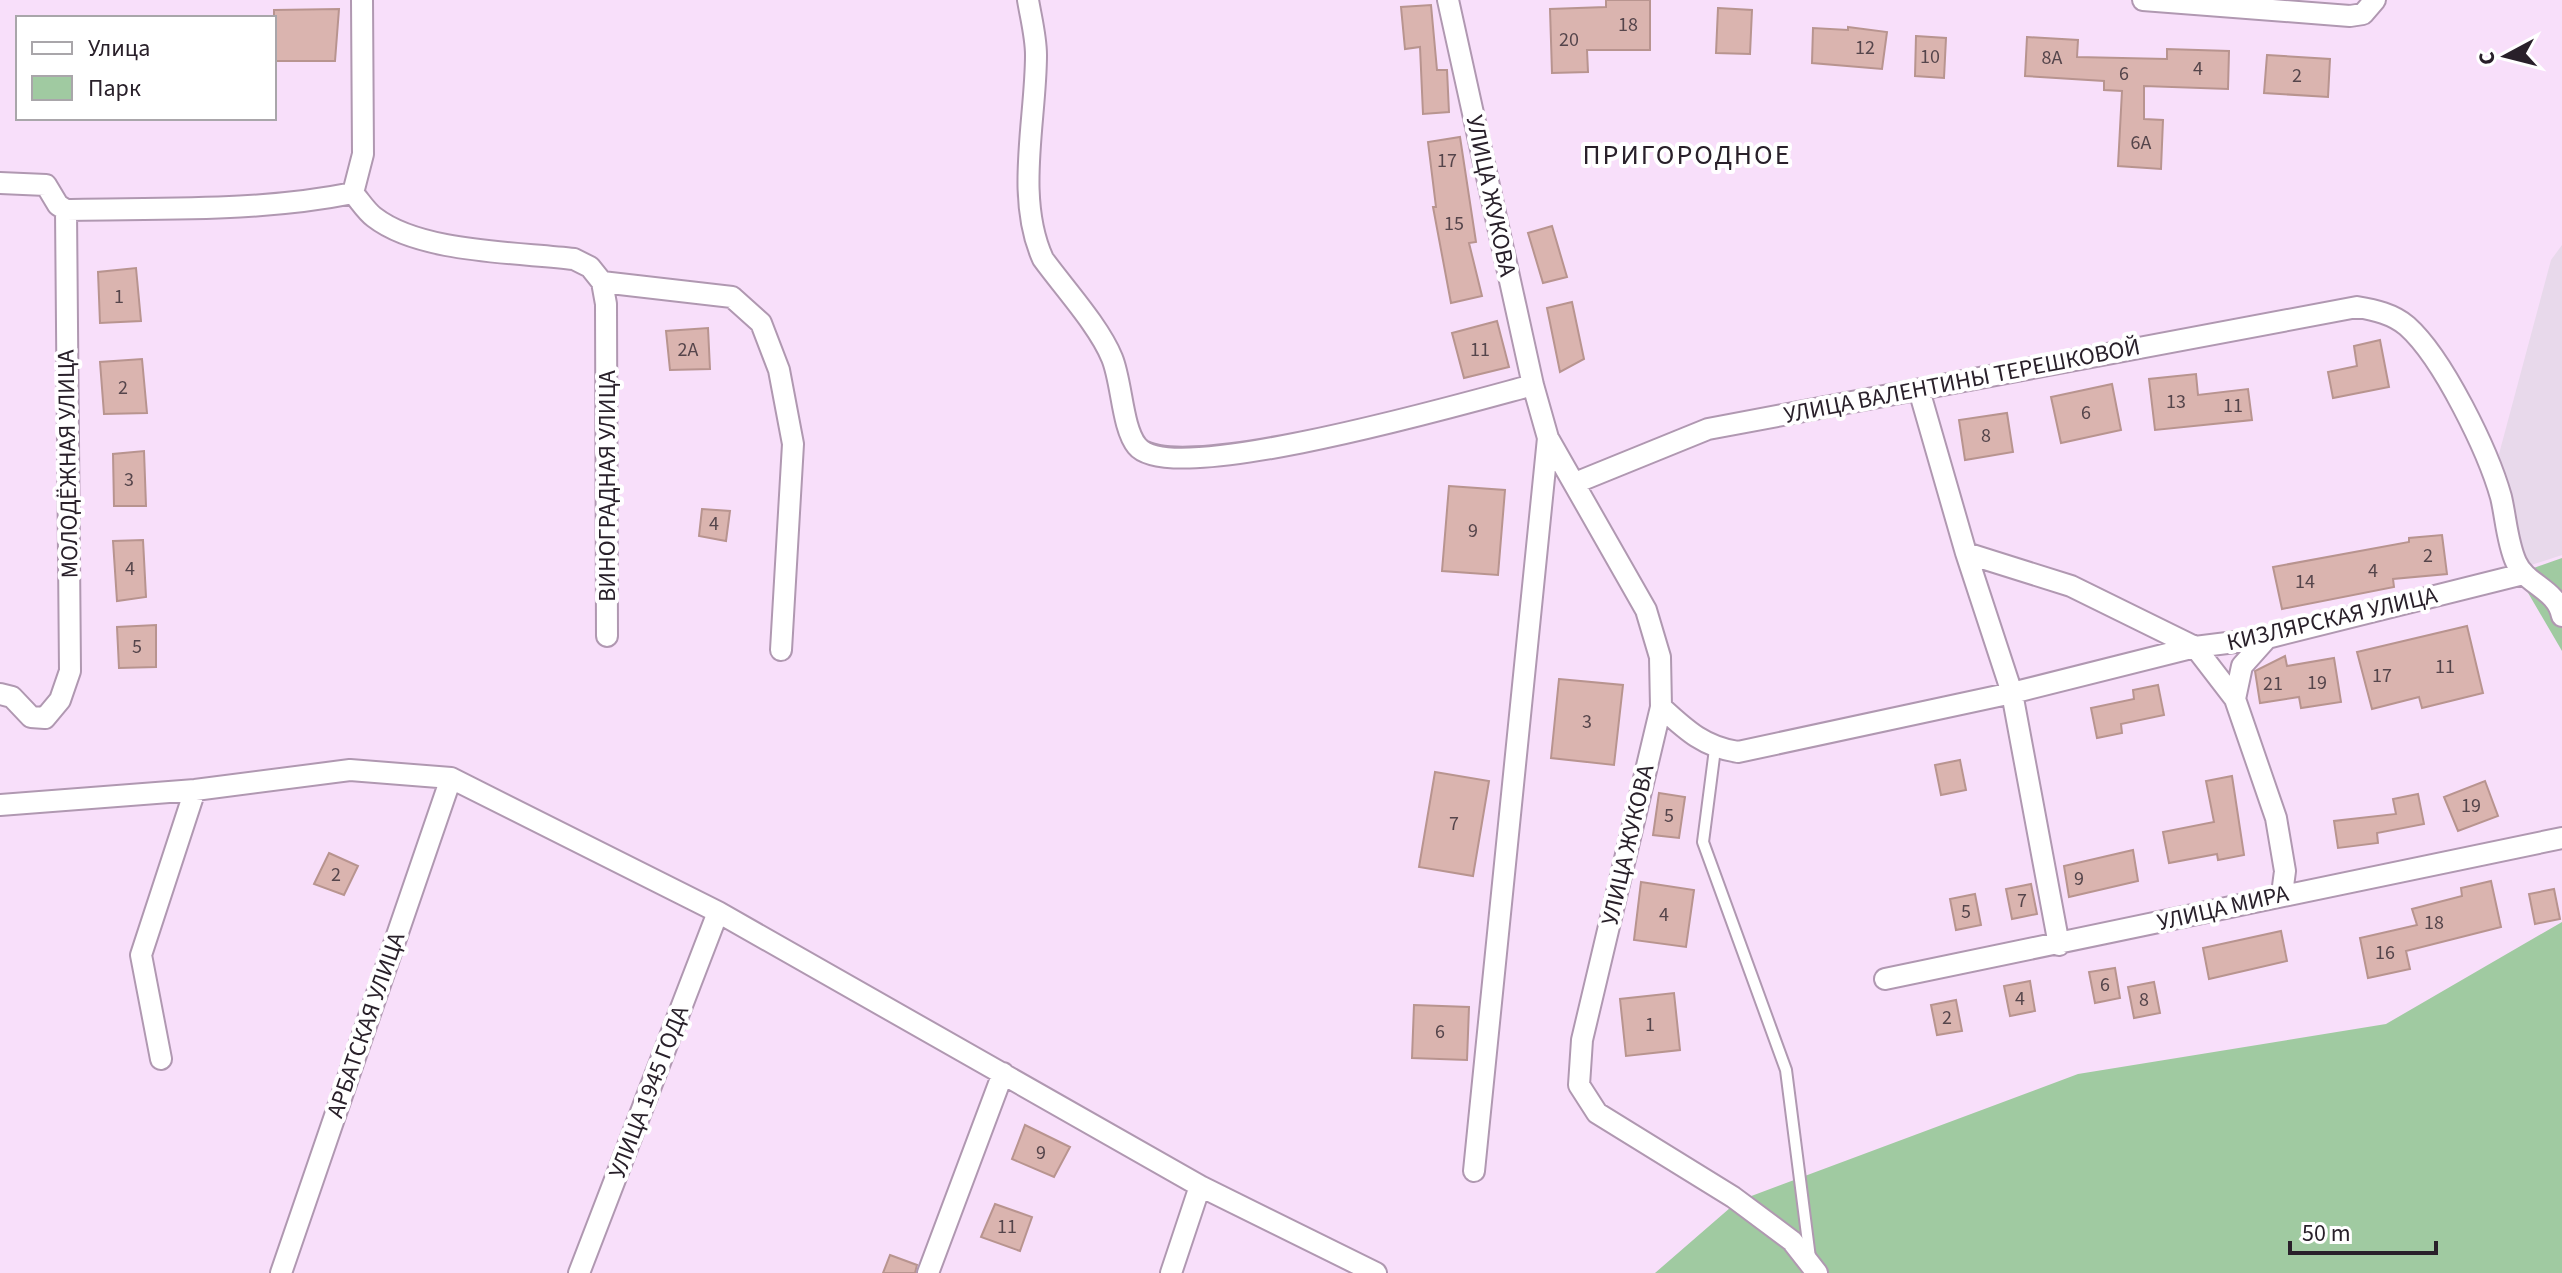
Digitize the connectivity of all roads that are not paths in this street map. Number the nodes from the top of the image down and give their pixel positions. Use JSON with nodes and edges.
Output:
{"nodes":[{"id":1,"x":362,"y":0,"type":"edge"},
{"id":2,"x":1028,"y":0,"type":"edge"},
{"id":3,"x":1448,"y":0,"type":"edge"},
{"id":4,"x":2143,"y":0,"type":"edge"},
{"id":5,"x":2236,"y":3,"type":"edge"},
{"id":6,"x":2369,"y":7,"type":"edge"},
{"id":7,"x":0,"y":183,"type":"edge"},
{"id":8,"x":353,"y":193,"type":"junction"},
{"id":9,"x":66,"y":210,"type":"junction"},
{"id":10,"x":602,"y":282,"type":"junction"},
{"id":11,"x":1533,"y":385,"type":"junction"},
{"id":12,"x":1919,"y":390,"type":"junction"},
{"id":13,"x":1548,"y":438,"type":"junction"},
{"id":14,"x":1575,"y":483,"type":"junction"},
{"id":15,"x":1966,"y":553,"type":"junction"},
{"id":16,"x":2523,"y":574,"type":"junction"},
{"id":17,"x":2562,"y":616,"type":"edge"},
{"id":18,"x":607,"y":636,"type":"dead end"},
{"id":19,"x":2267,"y":638,"type":"junction"},
{"id":20,"x":2195,"y":647,"type":"junction"},
{"id":21,"x":781,"y":650,"type":"dead end"},
{"id":22,"x":2012,"y":693,"type":"junction"},
{"id":23,"x":0,"y":694,"type":"edge"},
{"id":24,"x":2235,"y":699,"type":"junction"},
{"id":25,"x":1661,"y":707,"type":"junction"},
{"id":26,"x":1715,"y":749,"type":"junction"},
{"id":27,"x":451,"y":778,"type":"junction"},
{"id":28,"x":195,"y":790,"type":"junction"},
{"id":29,"x":0,"y":805,"type":"edge"},
{"id":30,"x":2562,"y":838,"type":"edge"},
{"id":31,"x":2282,"y":894,"type":"junction"},
{"id":32,"x":718,"y":912,"type":"junction"},
{"id":33,"x":2059,"y":945,"type":"junction"},
{"id":34,"x":1885,"y":979,"type":"dead end"},
{"id":35,"x":161,"y":1059,"type":"dead end"},
{"id":36,"x":1003,"y":1073,"type":"junction"},
{"id":37,"x":1474,"y":1171,"type":"dead end"},
{"id":38,"x":1200,"y":1186,"type":"junction"},
{"id":39,"x":1814,"y":1267,"type":"edge"},
{"id":40,"x":281,"y":1273,"type":"edge"},
{"id":41,"x":579,"y":1273,"type":"edge"},
{"id":42,"x":928,"y":1273,"type":"edge"},
{"id":43,"x":1171,"y":1273,"type":"edge"},
{"id":44,"x":1376,"y":1273,"type":"edge"}],
"edges":[{"from":1,"to":8,"type":"street"},
{"from":2,"to":11,"type":"street"},
{"from":3,"to":11,"type":"street","name":"УЛИЦА ЖУКОВА"},
{"from":4,"to":5,"type":"street"},
{"from":5,"to":6,"type":"street"},
{"from":7,"to":9,"type":"street"},
{"from":8,"to":9,"type":"street"},
{"from":8,"to":10,"type":"street"},
{"from":9,"to":23,"type":"street","name":"МОЛОДЁЖНАЯ УЛИЦА"},
{"from":10,"to":18,"type":"street","name":"ВИНОГРАДНАЯ УЛИЦА"},
{"from":10,"to":21,"type":"street"},
{"from":11,"to":13,"type":"street","name":"УЛИЦА ЖУКОВА"},
{"from":12,"to":14,"type":"street","name":"УЛИЦА ВАЛЕНТИНЫ ТЕРЕШКОВОЙ"},
{"from":12,"to":15,"type":"street"},
{"from":12,"to":16,"type":"street","name":"УЛИЦА ВАЛЕНТИНЫ ТЕРЕШКОВОЙ"},
{"from":13,"to":14,"type":"street","name":"УЛИЦА ЖУКОВА"},
{"from":13,"to":37,"type":"street","name":"УЛИЦА ЖУКОВА"},
{"from":14,"to":25,"type":"street","name":"УЛИЦА ЖУКОВА"},
{"from":15,"to":20,"type":"street","name":"КИЗЛЯРСКАЯ УЛИЦА"},
{"from":15,"to":22,"type":"street"},
{"from":16,"to":17,"type":"street"},
{"from":16,"to":19,"type":"street","name":"КИЗЛЯРСКАЯ УЛИЦА"},
{"from":19,"to":20,"type":"street","name":"КИЗЛЯРСКАЯ УЛИЦА"},
{"from":19,"to":24,"type":"street"},
{"from":20,"to":22,"type":"street"},
{"from":20,"to":24,"type":"street"},
{"from":22,"to":26,"type":"street"},
{"from":22,"to":33,"type":"street"},
{"from":24,"to":31,"type":"street"},
{"from":25,"to":26,"type":"street"},
{"from":25,"to":39,"type":"street","name":"УЛИЦА ЖУКОВА"},
{"from":26,"to":39,"type":"lane"},
{"from":27,"to":28,"type":"street"},
{"from":27,"to":32,"type":"street"},
{"from":27,"to":40,"type":"street","name":"АРБАТСКАЯ УЛИЦА"},
{"from":28,"to":29,"type":"street"},
{"from":28,"to":35,"type":"street"},
{"from":30,"to":31,"type":"street","name":"УЛИЦА МИРА"},
{"from":31,"to":33,"type":"street","name":"УЛИЦА МИРА"},
{"from":32,"to":36,"type":"street"},
{"from":32,"to":41,"type":"street","name":"УЛИЦА 1945 ГОДА"},
{"from":33,"to":34,"type":"street","name":"УЛИЦА МИРА"},
{"from":36,"to":38,"type":"street"},
{"from":36,"to":42,"type":"street"},
{"from":38,"to":43,"type":"street"},
{"from":38,"to":44,"type":"street"}]}
